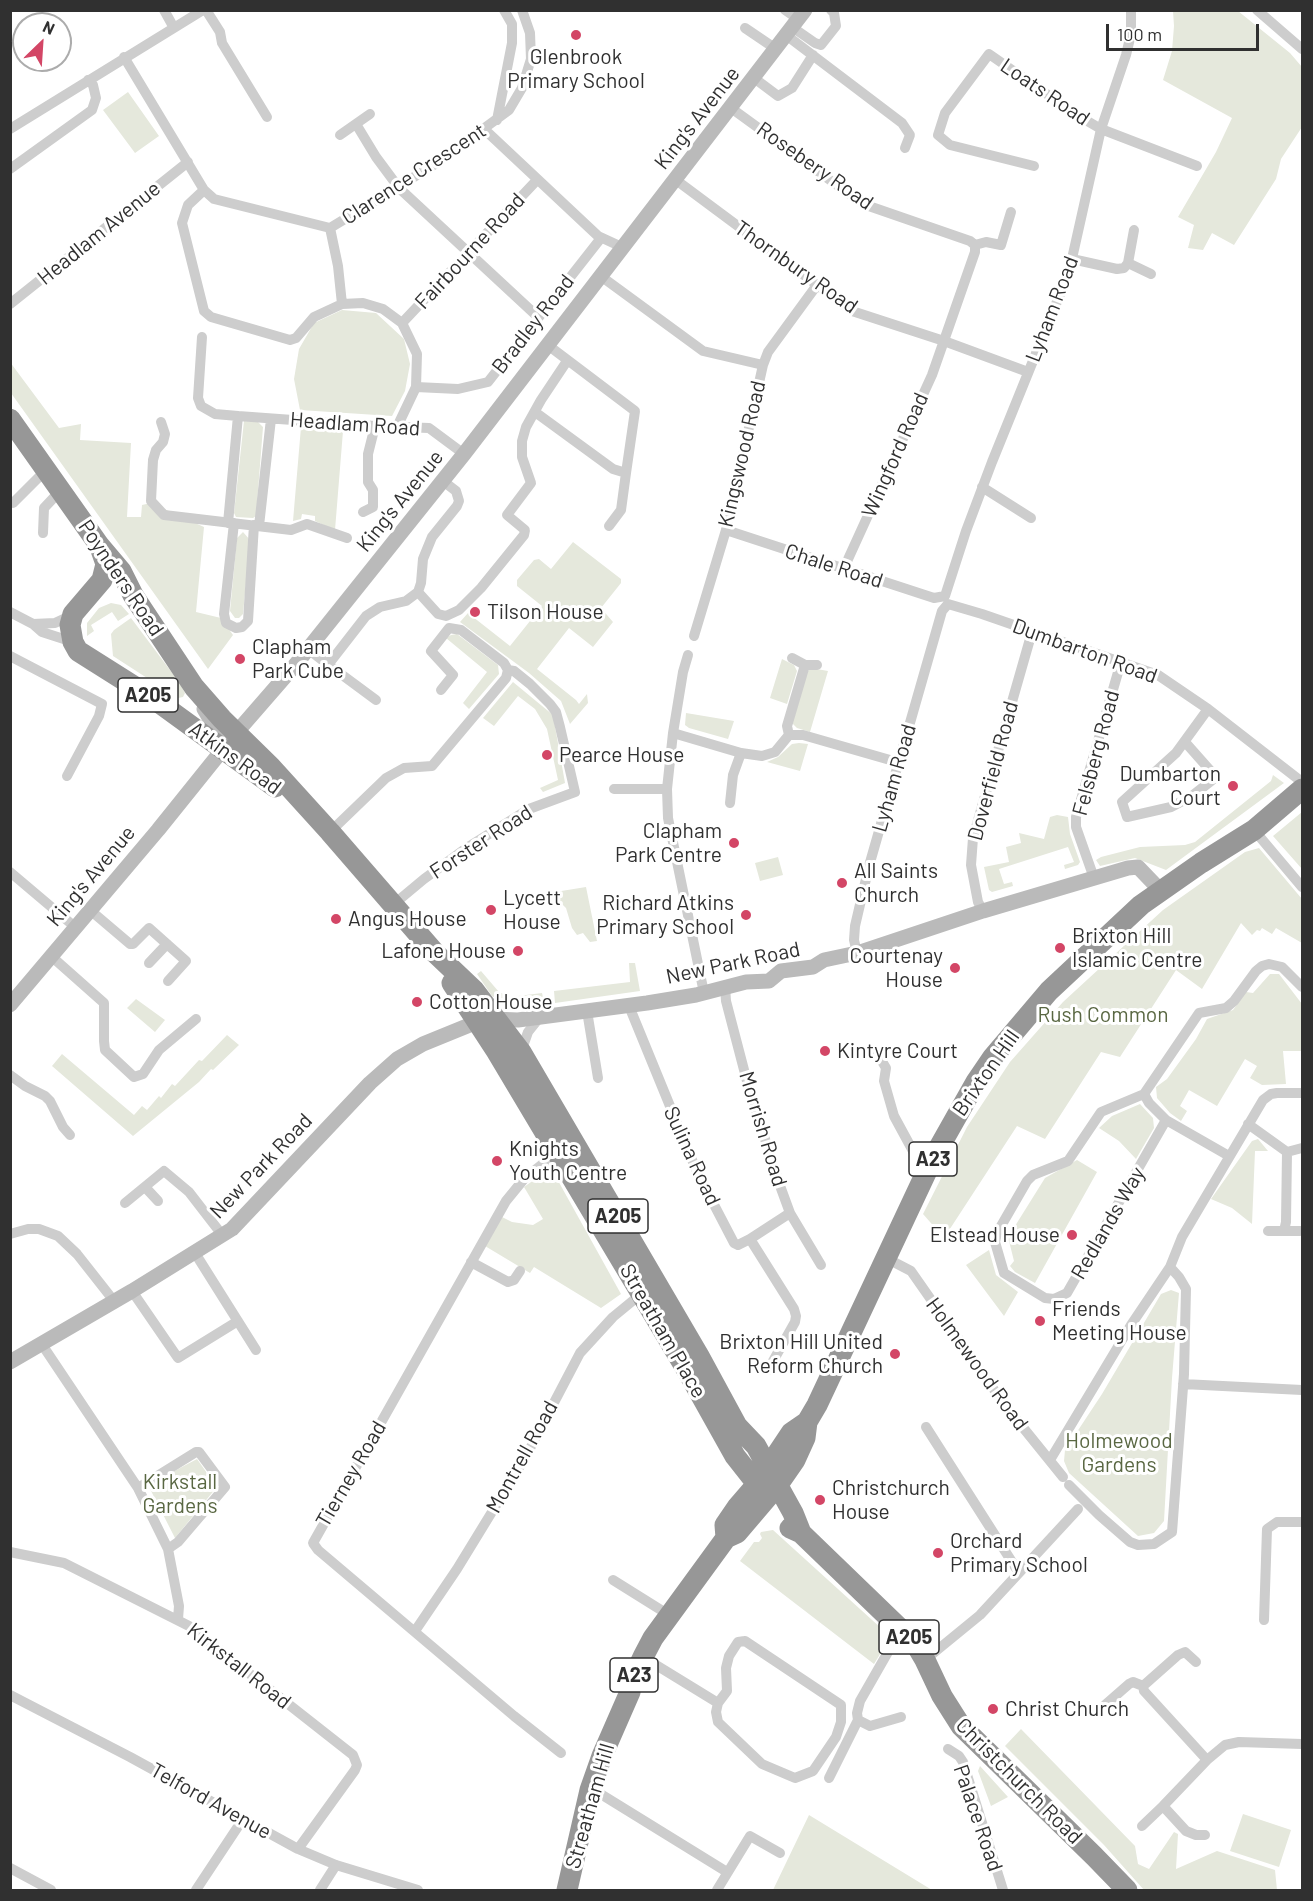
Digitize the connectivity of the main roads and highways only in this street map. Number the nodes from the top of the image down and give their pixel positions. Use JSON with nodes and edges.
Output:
{"nodes":[{"id":1,"x":10,"y":419,"type":"edge"},
{"id":2,"x":99,"y":545,"type":"junction"},
{"id":3,"x":88,"y":595,"type":"junction"},
{"id":4,"x":133,"y":595,"type":"junction"},
{"id":5,"x":230,"y":741,"type":"junction"},
{"id":6,"x":1302,"y":789,"type":"edge"},
{"id":7,"x":487,"y":1018,"type":"junction"},
{"id":8,"x":565,"y":1147,"type":"junction"},
{"id":9,"x":767,"y":1484,"type":"junction"},
{"id":10,"x":567,"y":1890,"type":"edge"},
{"id":11,"x":1127,"y":1890,"type":"edge"}],
"edges":[{"from":1,"to":2,"type":"highway","name":"Poynders Road","number":"A205"},
{"from":2,"to":3,"type":"highway","number":"A205"},
{"from":2,"to":4,"type":"highway","name":"Poynders Road","number":"A205"},
{"from":3,"to":4,"type":"highway"},
{"from":3,"to":5,"type":"highway","name":"Atkins Road","number":"A205"},
{"from":4,"to":5,"type":"highway","name":"Poynders Road","number":"A205"},
{"from":5,"to":7,"type":"highway","name":"Atkins Road","number":"A205"},
{"from":6,"to":9,"type":"highway","name":"Brixton Hill","number":"A23"},
{"from":7,"to":8,"type":"highway","name":"Streatham Place","number":"A205"},
{"from":7,"to":8,"type":"highway","name":"Streatham Place","number":"A205"},
{"from":8,"to":9,"type":"highway","name":"Streatham Place","number":"A205"},
{"from":8,"to":9,"type":"highway","name":"Streatham Place","number":"A205"},
{"from":9,"to":10,"type":"highway","name":"Streatham Hill","number":"A23"},
{"from":9,"to":11,"type":"highway","name":"Christchurch Road","number":"A205"}]}
